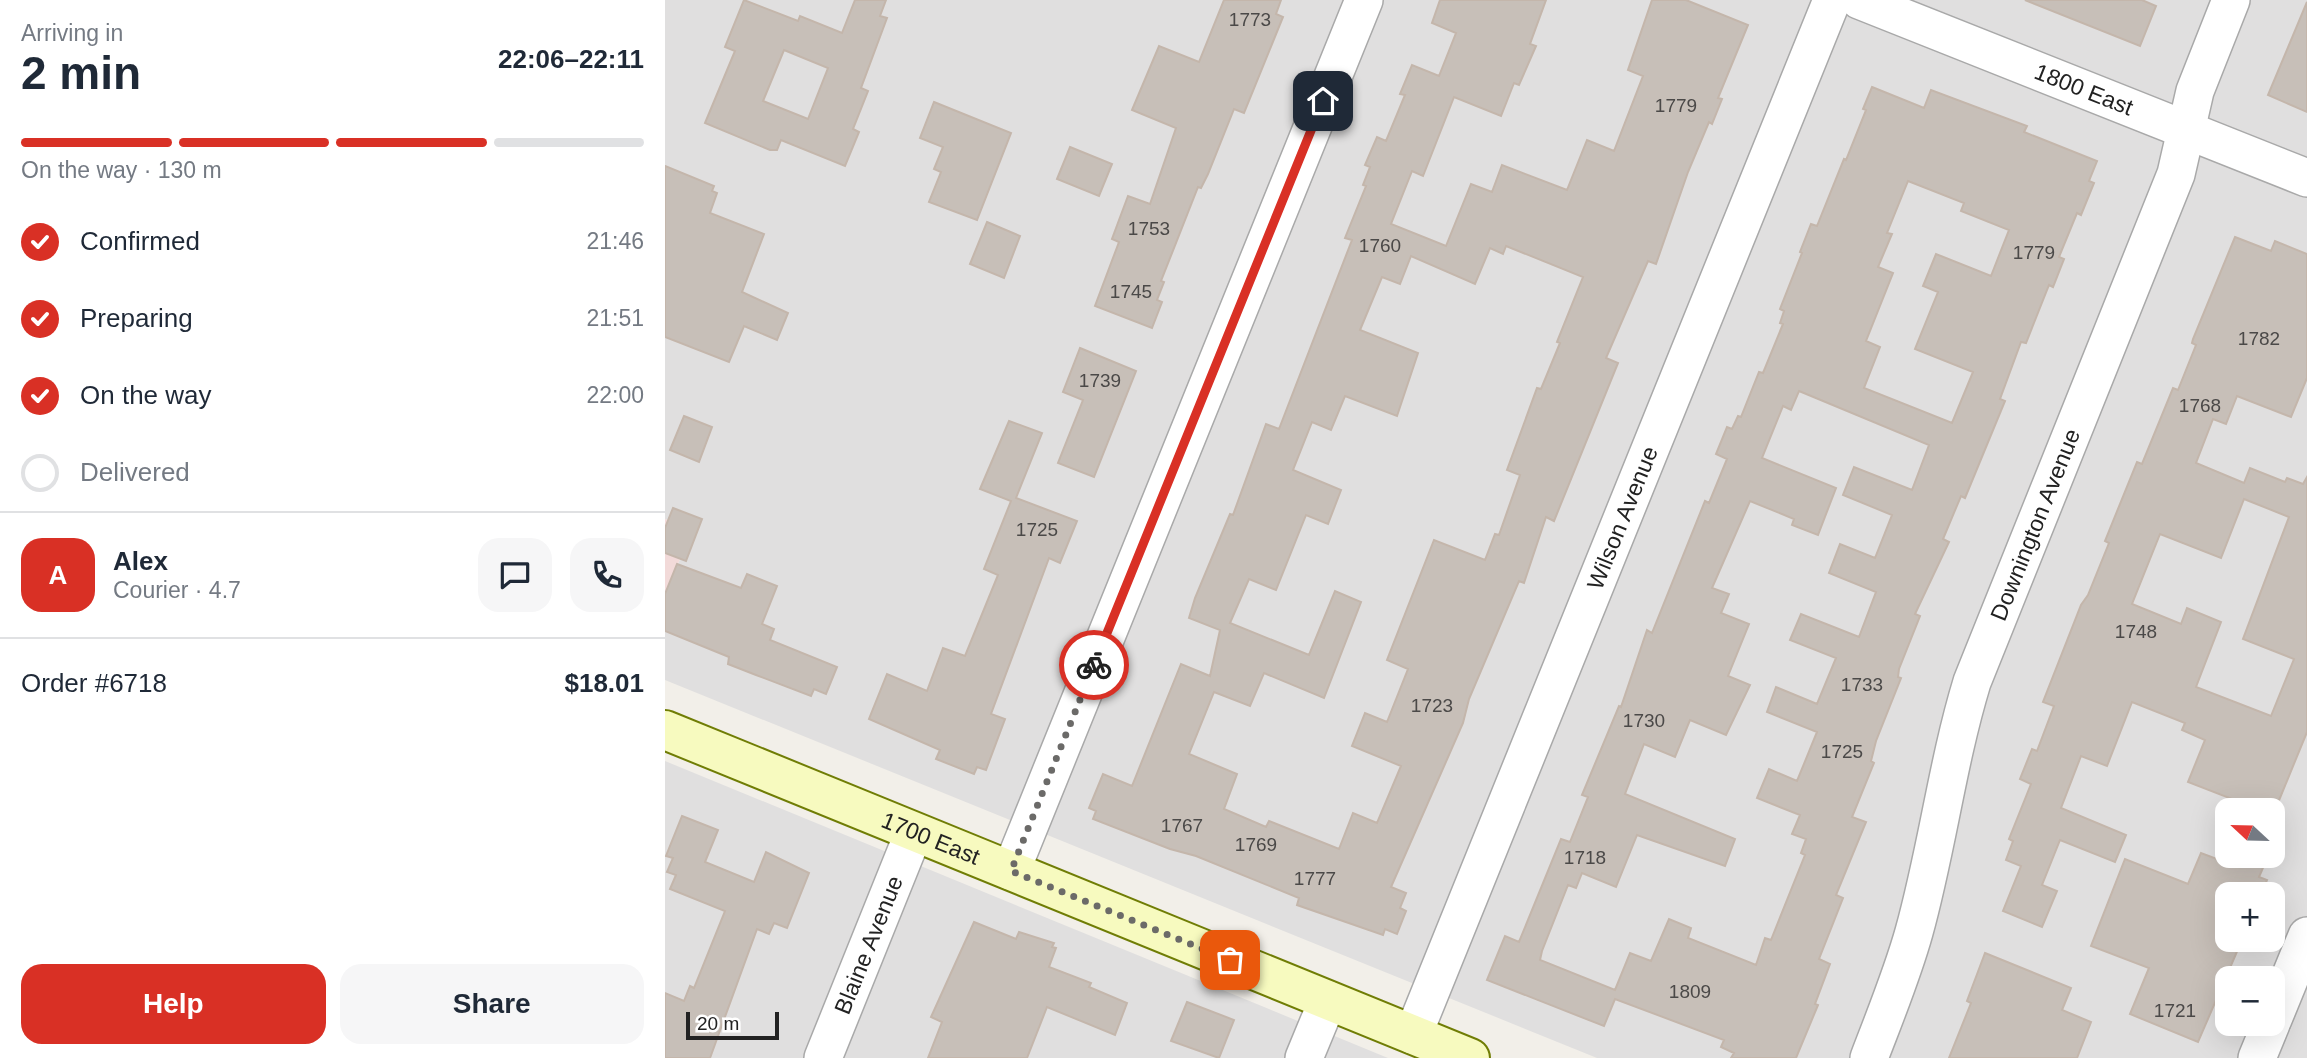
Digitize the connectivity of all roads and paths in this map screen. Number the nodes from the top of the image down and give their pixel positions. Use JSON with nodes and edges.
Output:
{"nodes":[{"id":1,"x":1364,"y":0,"type":"edge"},
{"id":2,"x":1832,"y":0,"type":"edge"},
{"id":3,"x":1859,"y":0,"type":"edge"},
{"id":4,"x":2231,"y":0,"type":"edge"},
{"id":5,"x":2187,"y":129,"type":"junction"},
{"id":6,"x":2307,"y":178,"type":"edge"},
{"id":7,"x":665,"y":730,"type":"edge"},
{"id":8,"x":914,"y":832,"type":"junction"},
{"id":9,"x":1011,"y":871,"type":"junction"},
{"id":10,"x":2307,"y":936,"type":"edge"},
{"id":11,"x":2285,"y":990,"type":"edge"},
{"id":12,"x":1328,"y":1000,"type":"junction"},
{"id":13,"x":1413,"y":1035,"type":"junction"},
{"id":14,"x":2266,"y":1036,"type":"edge"},
{"id":15,"x":823,"y":1058,"type":"edge"},
{"id":16,"x":1304,"y":1058,"type":"edge"},
{"id":17,"x":1470,"y":1058,"type":"edge"},
{"id":18,"x":1869,"y":1058,"type":"edge"},
{"id":19,"x":2257,"y":1058,"type":"edge"}],
"edges":[{"from":1,"to":9,"type":"street"},
{"from":2,"to":13,"type":"street","name":"Wilson Avenue"},
{"from":3,"to":5,"type":"street","name":"1800 East"},
{"from":4,"to":5,"type":"street","name":"Downington Avenue"},
{"from":5,"to":6,"type":"street","name":"1800 East"},
{"from":5,"to":18,"type":"street","name":"Downington Avenue"},
{"from":7,"to":8,"type":"street","name":"1700 East"},
{"from":8,"to":9,"type":"street","name":"1700 East"},
{"from":8,"to":15,"type":"street","name":"Blaine Avenue"},
{"from":9,"to":12,"type":"street","name":"1700 East"},
{"from":10,"to":11,"type":"street"},
{"from":12,"to":13,"type":"street","name":"1700 East"},
{"from":12,"to":16,"type":"street"},
{"from":13,"to":17,"type":"street","name":"1700 East"},
{"from":14,"to":19,"type":"street"}]}
